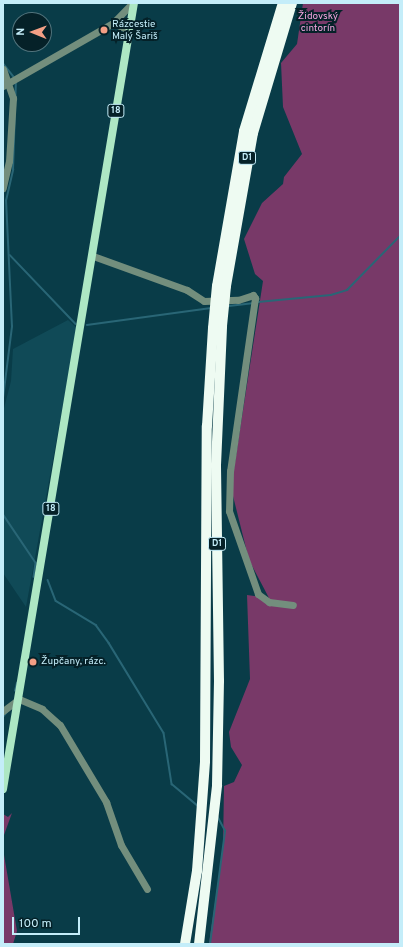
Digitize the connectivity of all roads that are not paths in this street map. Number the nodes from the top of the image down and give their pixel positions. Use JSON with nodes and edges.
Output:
{"nodes":[{"id":1,"x":133,"y":3,"type":"edge"},
{"id":2,"x":283,"y":3,"type":"edge"},
{"id":3,"x":292,"y":3,"type":"edge"},
{"id":4,"x":113,"y":23,"type":"junction"},
{"id":5,"x":129,"y":30,"type":"junction"},
{"id":6,"x":3,"y":69,"type":"edge"},
{"id":7,"x":11,"y":81,"type":"edge"},
{"id":8,"x":3,"y":188,"type":"edge"},
{"id":9,"x":93,"y":256,"type":"junction"},
{"id":10,"x":222,"y":286,"type":"junction"},
{"id":11,"x":217,"y":327,"type":"junction"},
{"id":12,"x":293,"y":605,"type":"dead end"},
{"id":13,"x":19,"y":699,"type":"junction"},
{"id":14,"x":3,"y":711,"type":"edge"},
{"id":15,"x":3,"y":789,"type":"edge"},
{"id":16,"x":147,"y":889,"type":"dead end"},
{"id":17,"x":185,"y":944,"type":"edge"},
{"id":18,"x":199,"y":944,"type":"edge"}],
"edges":[{"from":1,"to":4,"type":"street"},
{"from":1,"to":5,"type":"main road","number":"18"},
{"from":2,"to":10,"type":"highway","number":"D1"},
{"from":3,"to":10,"type":"highway","number":"D1"},
{"from":4,"to":5,"type":"street"},
{"from":4,"to":7,"type":"street"},
{"from":5,"to":9,"type":"main road","number":"18"},
{"from":6,"to":7,"type":"street"},
{"from":7,"to":8,"type":"street"},
{"from":9,"to":12,"type":"street"},
{"from":9,"to":13,"type":"main road","number":"18"},
{"from":10,"to":11,"type":"highway","number":"D1","bridge":true},
{"from":11,"to":17,"type":"highway","number":"D1"},
{"from":11,"to":18,"type":"highway","number":"D1"},
{"from":13,"to":14,"type":"street"},
{"from":13,"to":15,"type":"main road","number":"18"},
{"from":13,"to":16,"type":"street"}]}
